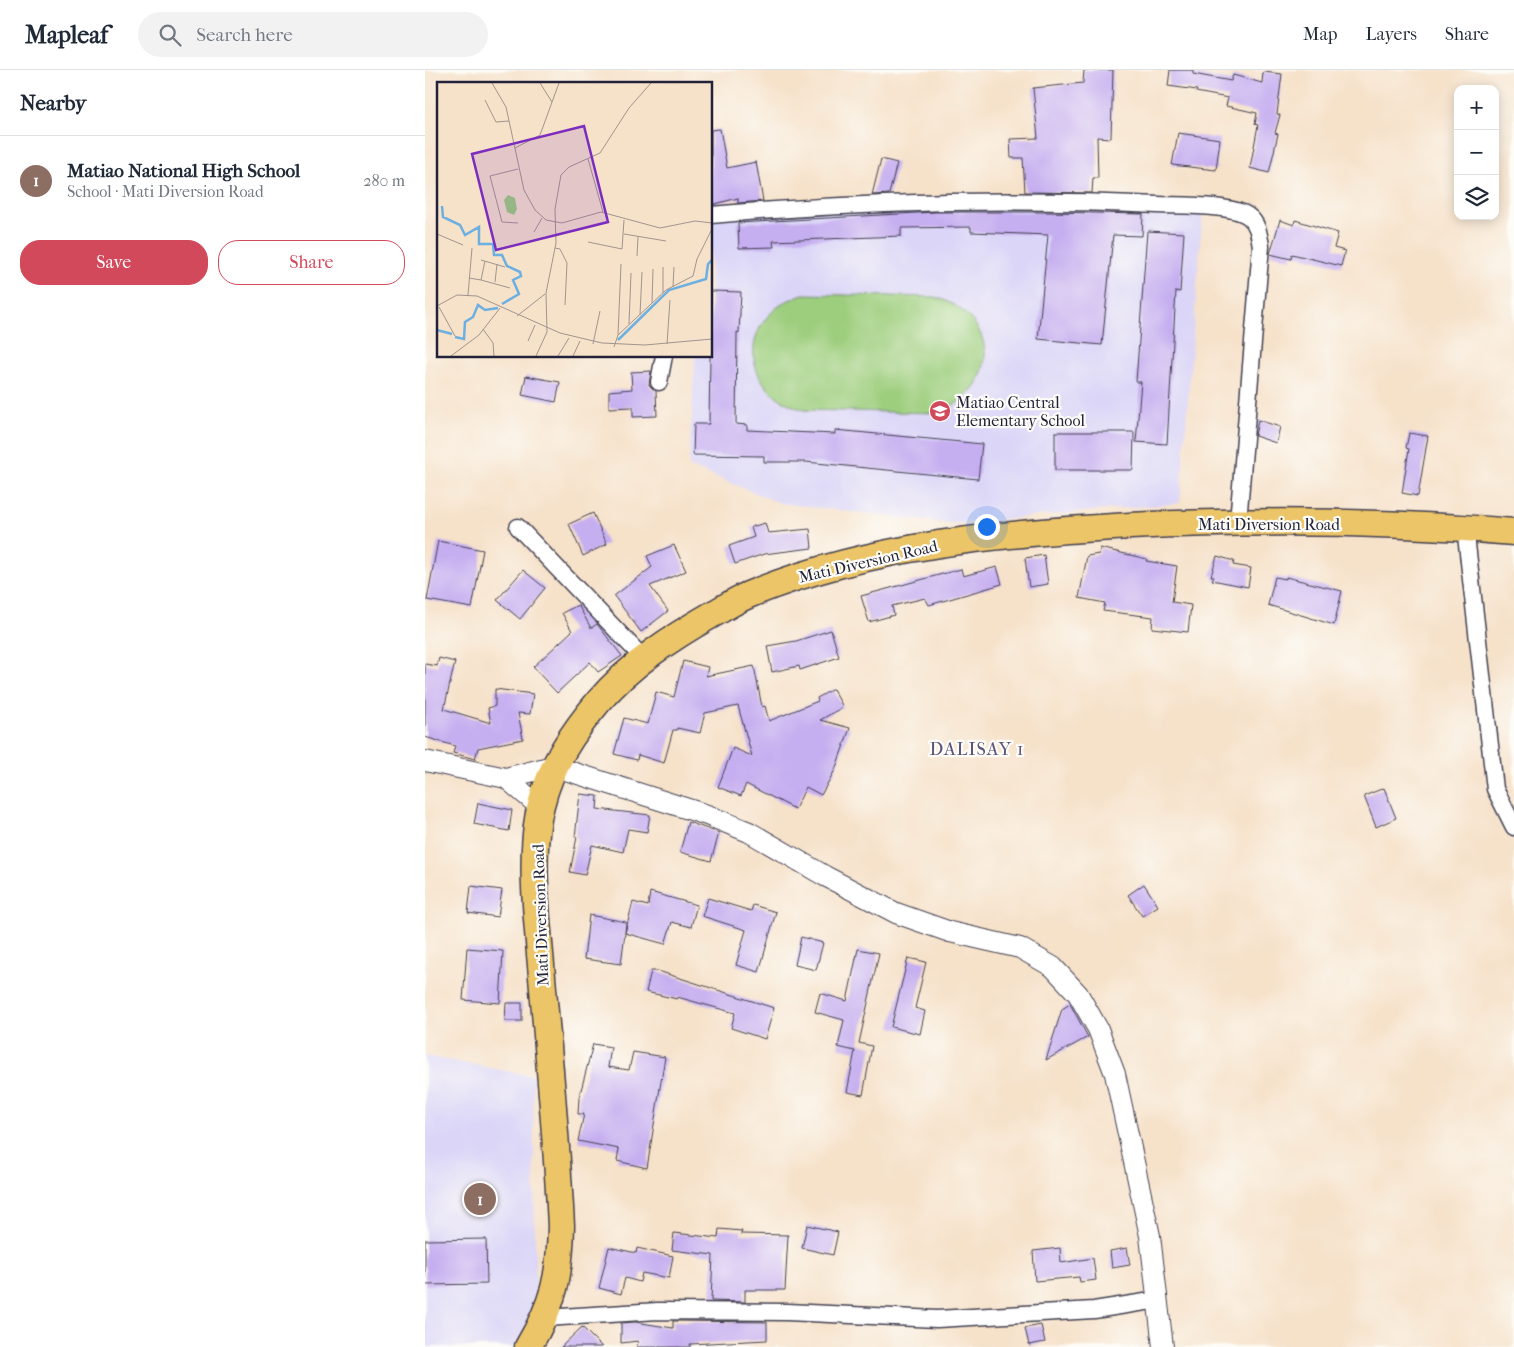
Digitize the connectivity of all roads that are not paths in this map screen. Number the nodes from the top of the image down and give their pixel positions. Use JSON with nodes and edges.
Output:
{"nodes":[{"id":1,"x":713,"y":215,"type":"edge"},
{"id":2,"x":664,"y":358,"type":"edge"},
{"id":3,"x":659,"y":382,"type":"dead end"},
{"id":4,"x":1238,"y":522,"type":"junction"},
{"id":5,"x":518,"y":527,"type":"dead end"},
{"id":6,"x":1465,"y":527,"type":"junction"},
{"id":7,"x":1514,"y":532,"type":"edge"},
{"id":8,"x":643,"y":658,"type":"junction"},
{"id":9,"x":425,"y":761,"type":"edge"},
{"id":10,"x":553,"y":766,"type":"junction"},
{"id":11,"x":506,"y":778,"type":"junction"},
{"id":12,"x":540,"y":806,"type":"junction"},
{"id":13,"x":1514,"y":827,"type":"edge"},
{"id":14,"x":1157,"y":1300,"type":"junction"},
{"id":15,"x":545,"y":1318,"type":"junction"},
{"id":16,"x":528,"y":1347,"type":"edge"},
{"id":17,"x":1163,"y":1347,"type":"edge"}],
"edges":[{"from":1,"to":4,"type":"street"},
{"from":2,"to":3,"type":"street"},
{"from":4,"to":6,"type":"highway","name":"Mati Diversion Road"},
{"from":4,"to":8,"type":"highway","name":"Mati Diversion Road"},
{"from":5,"to":8,"type":"street"},
{"from":6,"to":7,"type":"highway","name":"Mati Diversion Road"},
{"from":6,"to":13,"type":"street"},
{"from":8,"to":10,"type":"highway","name":"Mati Diversion Road"},
{"from":9,"to":11,"type":"street"},
{"from":10,"to":11,"type":"street"},
{"from":10,"to":12,"type":"highway","name":"Mati Diversion Road"},
{"from":10,"to":14,"type":"street"},
{"from":11,"to":12,"type":"street"},
{"from":12,"to":15,"type":"highway","name":"Mati Diversion Road"},
{"from":14,"to":15,"type":"street"},
{"from":14,"to":17,"type":"street"},
{"from":15,"to":16,"type":"highway","name":"Mati Diversion Road"}]}
